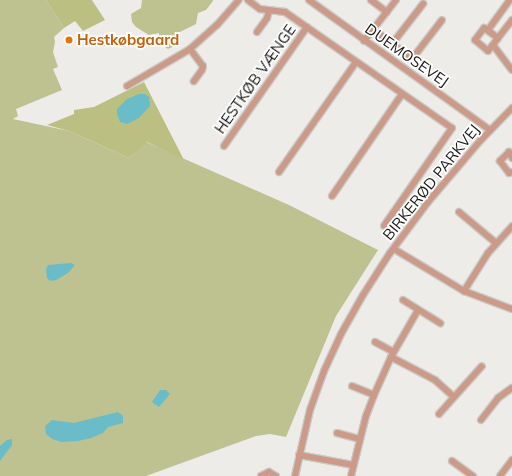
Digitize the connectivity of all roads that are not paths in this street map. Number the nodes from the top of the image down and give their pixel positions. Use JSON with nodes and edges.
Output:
{"nodes":[{"id":1,"x":238,"y":0,"type":"edge"},
{"id":2,"x":248,"y":0,"type":"edge"},
{"id":3,"x":309,"y":0,"type":"edge"},
{"id":4,"x":371,"y":0,"type":"edge"},
{"id":5,"x":396,"y":0,"type":"edge"},
{"id":6,"x":510,"y":0,"type":"edge"},
{"id":7,"x":423,"y":4,"type":"dead end"},
{"id":8,"x":269,"y":11,"type":"junction"},
{"id":9,"x":387,"y":12,"type":"junction"},
{"id":10,"x":442,"y":20,"type":"dead end"},
{"id":11,"x":512,"y":20,"type":"edge"},
{"id":12,"x":308,"y":27,"type":"junction"},
{"id":13,"x":373,"y":30,"type":"junction"},
{"id":14,"x":488,"y":30,"type":"junction"},
{"id":15,"x":257,"y":32,"type":"dead end"},
{"id":16,"x":498,"y":38,"type":"junction"},
{"id":17,"x":364,"y":41,"type":"junction"},
{"id":18,"x":392,"y":44,"type":"junction"},
{"id":19,"x":493,"y":45,"type":"junction"},
{"id":20,"x":190,"y":49,"type":"junction"},
{"id":21,"x":356,"y":62,"type":"junction"},
{"id":22,"x":512,"y":70,"type":"edge"},
{"id":23,"x":194,"y":81,"type":"dead end"},
{"id":24,"x":127,"y":86,"type":"dead end"},
{"id":25,"x":402,"y":94,"type":"junction"},
{"id":26,"x":512,"y":108,"type":"edge"},
{"id":27,"x":490,"y":130,"type":"junction"},
{"id":28,"x":224,"y":146,"type":"dead end"},
{"id":29,"x":512,"y":158,"type":"edge"},
{"id":30,"x":279,"y":172,"type":"dead end"},
{"id":31,"x":512,"y":172,"type":"edge"},
{"id":32,"x":332,"y":196,"type":"dead end"},
{"id":33,"x":459,"y":212,"type":"dead end"},
{"id":34,"x":384,"y":226,"type":"dead end"},
{"id":35,"x":512,"y":226,"type":"edge"},
{"id":36,"x":496,"y":243,"type":"junction"},
{"id":37,"x":394,"y":248,"type":"junction"},
{"id":38,"x":464,"y":291,"type":"junction"},
{"id":39,"x":403,"y":300,"type":"dead end"},
{"id":40,"x":512,"y":309,"type":"edge"},
{"id":41,"x":418,"y":310,"type":"junction"},
{"id":42,"x":440,"y":323,"type":"dead end"},
{"id":43,"x":375,"y":342,"type":"dead end"},
{"id":44,"x":392,"y":355,"type":"junction"},
{"id":45,"x":482,"y":366,"type":"dead end"},
{"id":46,"x":352,"y":386,"type":"dead end"},
{"id":47,"x":512,"y":388,"type":"edge"},
{"id":48,"x":374,"y":395,"type":"junction"},
{"id":49,"x":454,"y":397,"type":"junction"},
{"id":50,"x":439,"y":414,"type":"dead end"},
{"id":51,"x":481,"y":420,"type":"dead end"},
{"id":52,"x":337,"y":433,"type":"dead end"},
{"id":53,"x":359,"y":440,"type":"junction"},
{"id":54,"x":299,"y":455,"type":"junction"},
{"id":55,"x":512,"y":460,"type":"edge"},
{"id":56,"x":452,"y":461,"type":"dead end"},
{"id":57,"x":353,"y":465,"type":"junction"},
{"id":58,"x":261,"y":476,"type":"edge"},
{"id":59,"x":276,"y":476,"type":"edge"},
{"id":60,"x":295,"y":476,"type":"edge"},
{"id":61,"x":351,"y":476,"type":"edge"},
{"id":62,"x":473,"y":476,"type":"edge"},
{"id":63,"x":500,"y":476,"type":"edge"}],
"edges":[{"from":1,"to":20,"type":"street"},
{"from":2,"to":8,"type":"street","name":"HESTKØB VÆNGE"},
{"from":3,"to":17,"type":"street","name":"DUEMOSEVEJ"},
{"from":4,"to":9,"type":"street"},
{"from":5,"to":9,"type":"street"},
{"from":6,"to":14,"type":"street"},
{"from":7,"to":18,"type":"street"},
{"from":8,"to":12,"type":"street","name":"HESTKØB VÆNGE"},
{"from":8,"to":15,"type":"street"},
{"from":9,"to":13,"type":"street"},
{"from":10,"to":18,"type":"street"},
{"from":11,"to":16,"type":"street"},
{"from":12,"to":21,"type":"street","name":"HESTKØB VÆNGE"},
{"from":12,"to":28,"type":"street","name":"HESTKØB VÆNGE"},
{"from":13,"to":17,"type":"street"},
{"from":13,"to":18,"type":"street"},
{"from":14,"to":16,"type":"street"},
{"from":14,"to":19,"type":"street"},
{"from":16,"to":19,"type":"street"},
{"from":17,"to":27,"type":"street","name":"DUEMOSEVEJ"},
{"from":19,"to":22,"type":"street"},
{"from":20,"to":23,"type":"street"},
{"from":20,"to":24,"type":"street"},
{"from":21,"to":25,"type":"street","name":"HESTKØB VÆNGE"},
{"from":21,"to":30,"type":"street"},
{"from":25,"to":32,"type":"street"},
{"from":25,"to":34,"type":"street","name":"HESTKØB VÆNGE"},
{"from":26,"to":27,"type":"street","name":"BIRKERØD PARKVEJ"},
{"from":27,"to":37,"type":"street","name":"BIRKERØD PARKVEJ"},
{"from":29,"to":31,"type":"street"},
{"from":33,"to":36,"type":"street"},
{"from":35,"to":36,"type":"street"},
{"from":36,"to":38,"type":"street"},
{"from":37,"to":38,"type":"street"},
{"from":37,"to":54,"type":"street","name":"BIRKERØD PARKVEJ"},
{"from":38,"to":40,"type":"street"},
{"from":39,"to":41,"type":"street"},
{"from":41,"to":42,"type":"street"},
{"from":41,"to":44,"type":"street"},
{"from":43,"to":44,"type":"street"},
{"from":44,"to":48,"type":"street"},
{"from":44,"to":49,"type":"street"},
{"from":45,"to":49,"type":"street"},
{"from":46,"to":48,"type":"street"},
{"from":47,"to":51,"type":"street"},
{"from":48,"to":53,"type":"street"},
{"from":49,"to":50,"type":"street"},
{"from":52,"to":53,"type":"street"},
{"from":53,"to":57,"type":"street"},
{"from":54,"to":57,"type":"street"},
{"from":54,"to":60,"type":"street","name":"BIRKERØD PARKVEJ"},
{"from":55,"to":63,"type":"street"},
{"from":56,"to":62,"type":"street"},
{"from":57,"to":61,"type":"street"},
{"from":58,"to":59,"type":"street"}]}
